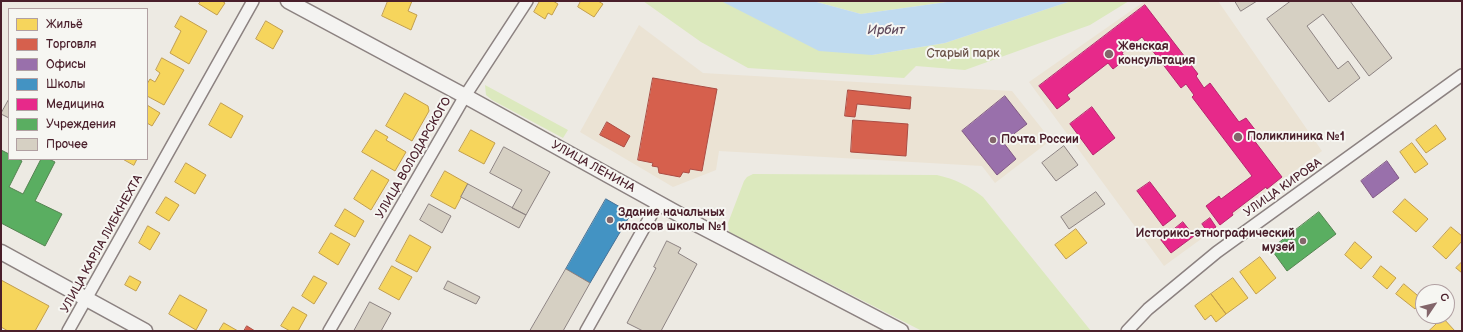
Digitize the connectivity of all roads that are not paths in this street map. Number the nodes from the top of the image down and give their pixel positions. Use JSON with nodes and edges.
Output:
{"nodes":[{"id":1,"x":253,"y":1,"type":"edge"},
{"id":2,"x":288,"y":1,"type":"edge"},
{"id":3,"x":527,"y":1,"type":"edge"},
{"id":4,"x":1462,"y":75,"type":"edge"},
{"id":5,"x":465,"y":96,"type":"junction"},
{"id":6,"x":658,"y":203,"type":"junction"},
{"id":7,"x":1,"y":252,"type":"edge"},
{"id":8,"x":86,"y":299,"type":"junction"},
{"id":9,"x":68,"y":331,"type":"edge"},
{"id":10,"x":145,"y":331,"type":"edge"},
{"id":11,"x":329,"y":331,"type":"edge"},
{"id":12,"x":586,"y":331,"type":"edge"},
{"id":13,"x":901,"y":331,"type":"edge"},
{"id":14,"x":1127,"y":331,"type":"edge"}],
"edges":[{"from":1,"to":8,"type":"street","name":"УЛИЦА КАРЛА ЛИБКНЕХТА"},
{"from":2,"to":5,"type":"main road","name":"УЛИЦА ЛЕНИНА"},
{"from":3,"to":5,"type":"street","name":"УЛИЦА ВОЛОДАРСКОГО"},
{"from":4,"to":14,"type":"street","name":"УЛИЦА КИРОВА"},
{"from":5,"to":6,"type":"main road","name":"УЛИЦА ЛЕНИНА"},
{"from":5,"to":11,"type":"street","name":"УЛИЦА ВОЛОДАРСКОГО"},
{"from":6,"to":12,"type":"street"},
{"from":6,"to":13,"type":"main road","name":"УЛИЦА ЛЕНИНА"},
{"from":7,"to":8,"type":"main road"},
{"from":8,"to":9,"type":"street","name":"УЛИЦА КАРЛА ЛИБКНЕХТА"},
{"from":8,"to":10,"type":"main road"}]}
